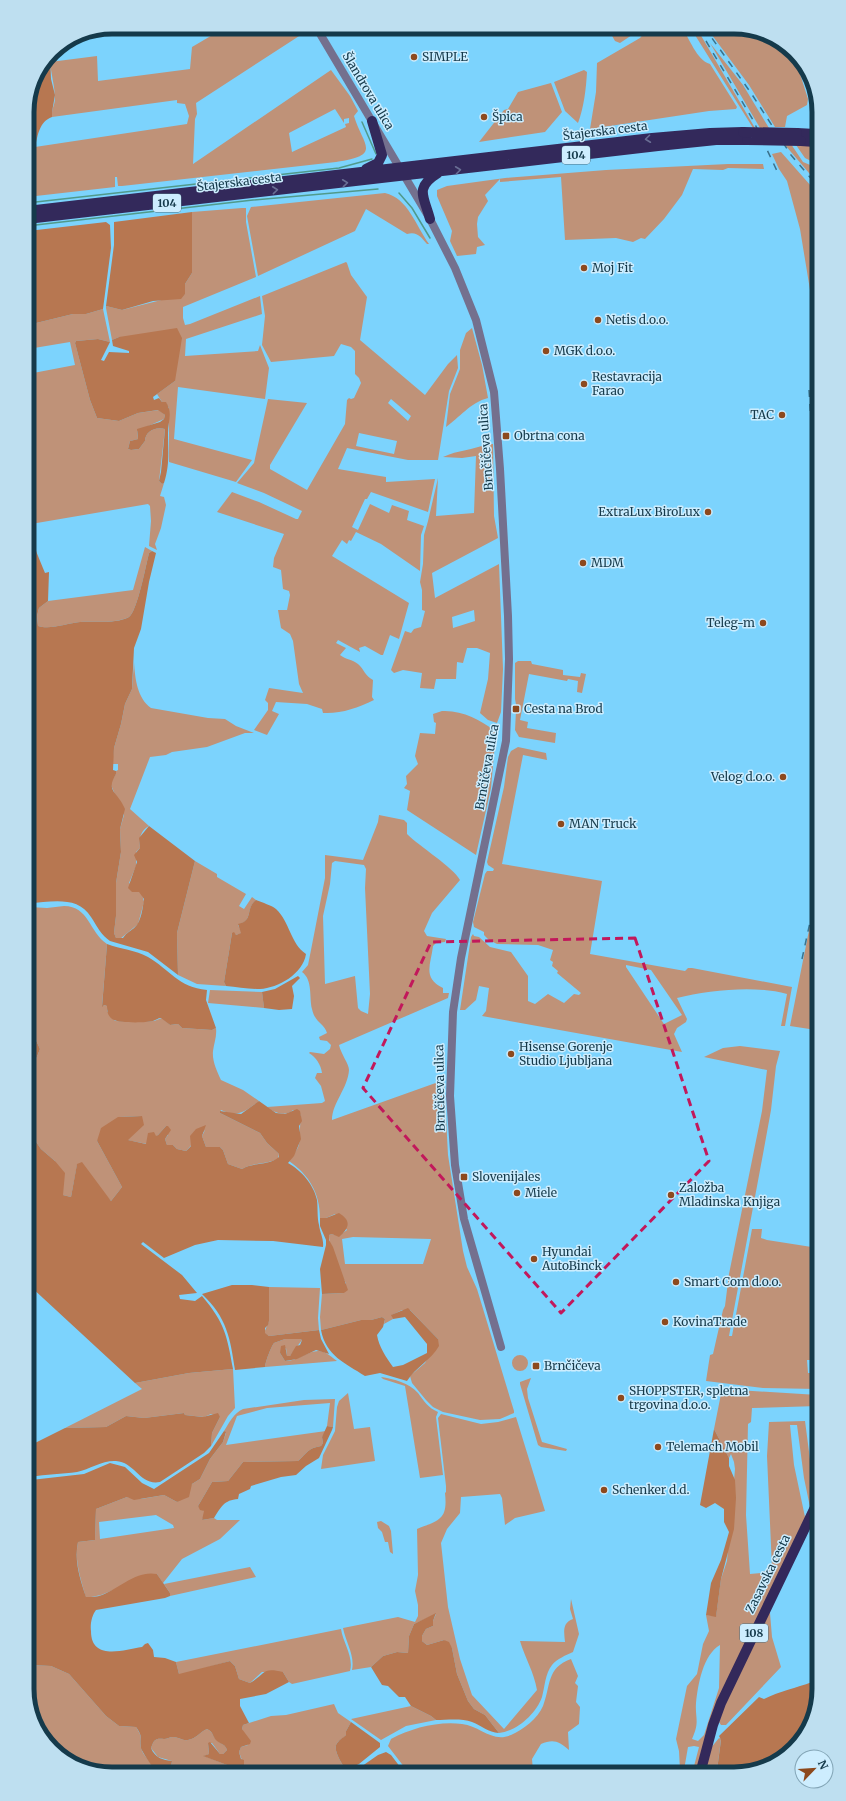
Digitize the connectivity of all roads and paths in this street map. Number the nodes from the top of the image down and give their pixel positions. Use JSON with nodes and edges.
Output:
{"nodes":[{"id":1,"x":320,"y":34,"type":"edge"},
{"id":2,"x":372,"y":121,"type":"junction"},
{"id":3,"x":812,"y":135,"type":"edge"},
{"id":4,"x":745,"y":136,"type":"junction"},
{"id":5,"x":799,"y":137,"type":"junction"},
{"id":6,"x":812,"y":141,"type":"edge"},
{"id":7,"x":362,"y":172,"type":"junction"},
{"id":8,"x":403,"y":172,"type":"junction"},
{"id":9,"x":439,"y":172,"type":"junction"},
{"id":10,"x":34,"y":210,"type":"edge"},
{"id":11,"x":34,"y":218,"type":"edge"},
{"id":12,"x":430,"y":219,"type":"junction"},
{"id":13,"x":501,"y":1347,"type":"dead end"},
{"id":14,"x":812,"y":1513,"type":"edge"},
{"id":15,"x":702,"y":1767,"type":"edge"}],
"edges":[{"from":1,"to":2,"type":"street","name":"Šlandrova ulica"},
{"from":2,"to":7,"type":"main road"},
{"from":2,"to":8,"type":"street","name":"Šlandrova ulica"},
{"from":3,"to":5,"type":"main road","name":"Štajerska cesta","number":"104"},
{"from":4,"to":5,"type":"main road","name":"Štajerska cesta","number":"104","bridge":true},
{"from":4,"to":8,"type":"main road","name":"Štajerska cesta","number":"104","one_way":true},
{"from":9,"to":4,"type":"main road","name":"Štajerska cesta","number":"104","one_way":true},
{"from":5,"to":6,"type":"main road","name":"Štajerska cesta","number":"104"},
{"from":7,"to":8,"type":"main road","name":"Štajerska cesta","number":"104"},
{"from":7,"to":10,"type":"main road","name":"Štajerska cesta","number":"104"},
{"from":8,"to":9,"type":"main road","name":"Štajerska cesta","number":"104"},
{"from":11,"to":8,"type":"main road","name":"Štajerska cesta","number":"104","one_way":true},
{"from":8,"to":12,"type":"street","name":"Brnčičeva ulica"},
{"from":9,"to":12,"type":"main road"},
{"from":12,"to":13,"type":"street","name":"Brnčičeva ulica"},
{"from":14,"to":15,"type":"main road","name":"Zasavska cesta","number":"108"}]}
